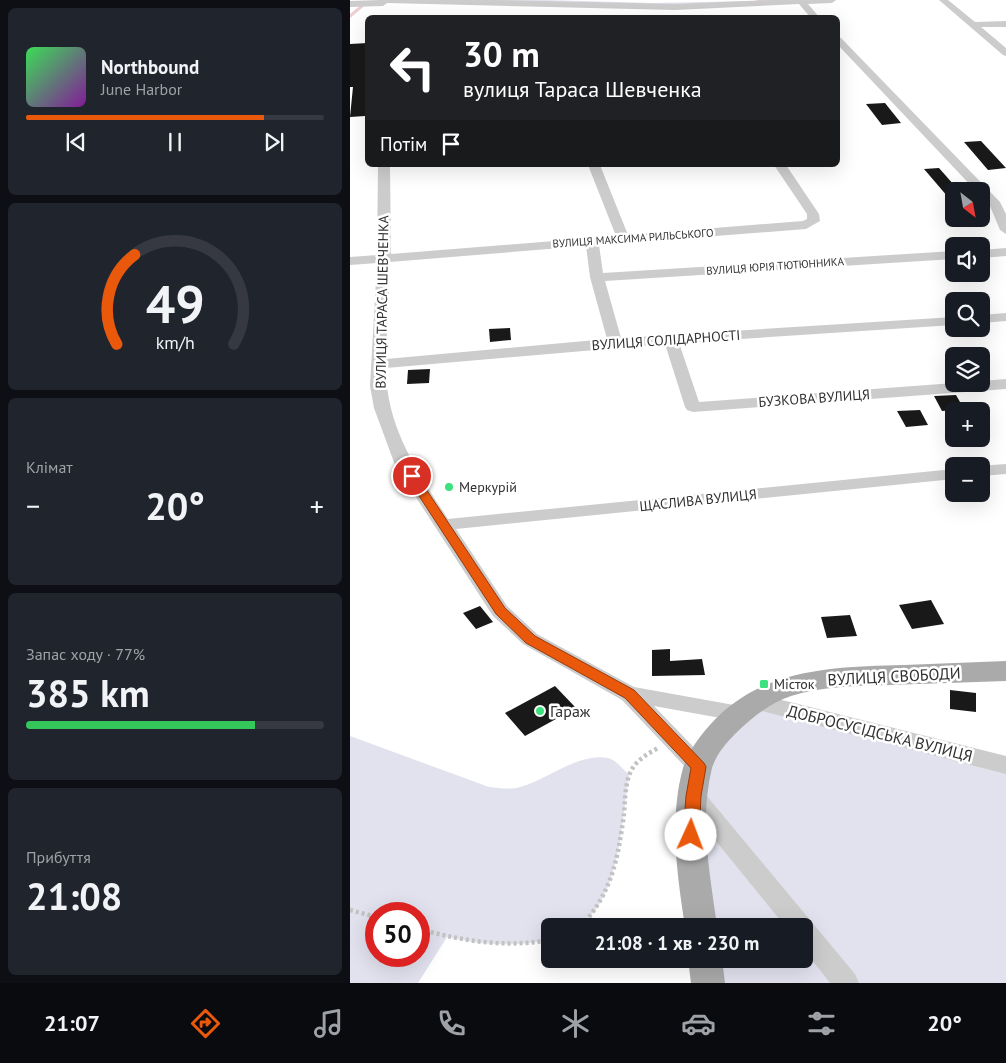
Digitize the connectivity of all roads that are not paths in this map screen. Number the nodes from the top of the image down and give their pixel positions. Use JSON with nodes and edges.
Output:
{"nodes":[{"id":1,"x":832,"y":0,"type":"edge"},
{"id":2,"x":943,"y":0,"type":"edge"},
{"id":3,"x":800,"y":1,"type":"edge"},
{"id":4,"x":383,"y":3,"type":"edge"},
{"id":5,"x":350,"y":4,"type":"edge"},
{"id":6,"x":653,"y":4,"type":"edge"},
{"id":7,"x":675,"y":7,"type":"junction"},
{"id":8,"x":680,"y":15,"type":"edge"},
{"id":9,"x":813,"y":15,"type":"edge"},
{"id":10,"x":1006,"y":24,"type":"edge"},
{"id":11,"x":974,"y":25,"type":"junction"},
{"id":12,"x":840,"y":42,"type":"edge"},
{"id":13,"x":1006,"y":53,"type":"edge"},
{"id":14,"x":384,"y":167,"type":"edge"},
{"id":15,"x":595,"y":167,"type":"edge"},
{"id":16,"x":781,"y":167,"type":"edge"},
{"id":17,"x":1006,"y":230,"type":"edge"},
{"id":18,"x":623,"y":238,"type":"junction"},
{"id":19,"x":592,"y":241,"type":"junction"},
{"id":20,"x":1006,"y":252,"type":"edge"},
{"id":21,"x":990,"y":253,"type":"edge"},
{"id":22,"x":945,"y":256,"type":"edge"},
{"id":23,"x":384,"y":258,"type":"junction"},
{"id":24,"x":350,"y":261,"type":"edge"},
{"id":25,"x":597,"y":277,"type":"junction"},
{"id":26,"x":1006,"y":318,"type":"edge"},
{"id":27,"x":990,"y":319,"type":"edge"},
{"id":28,"x":945,"y":322,"type":"edge"},
{"id":29,"x":671,"y":340,"type":"junction"},
{"id":30,"x":615,"y":343,"type":"junction"},
{"id":31,"x":378,"y":364,"type":"junction"},
{"id":32,"x":1006,"y":384,"type":"edge"},
{"id":33,"x":1006,"y":469,"type":"edge"},
{"id":34,"x":990,"y":470,"type":"edge"},
{"id":35,"x":945,"y":475,"type":"edge"},
{"id":36,"x":443,"y":525,"type":"junction"},
{"id":37,"x":1006,"y":671,"type":"edge"},
{"id":38,"x":629,"y":694,"type":"junction"},
{"id":39,"x":745,"y":707,"type":"junction"},
{"id":40,"x":1006,"y":765,"type":"edge"},
{"id":41,"x":696,"y":781,"type":"junction"},
{"id":42,"x":700,"y":918,"type":"edge"},
{"id":43,"x":794,"y":918,"type":"edge"},
{"id":44,"x":813,"y":942,"type":"edge"},
{"id":45,"x":706,"y":968,"type":"edge"},
{"id":46,"x":708,"y":983,"type":"edge"},
{"id":47,"x":846,"y":983,"type":"edge"}],
"edges":[{"from":1,"to":3,"type":"street"},
{"from":2,"to":11,"type":"street"},
{"from":3,"to":7,"type":"street"},
{"from":3,"to":9,"type":"street"},
{"from":4,"to":5,"type":"street"},
{"from":4,"to":6,"type":"street"},
{"from":6,"to":7,"type":"street"},
{"from":7,"to":8,"type":"street"},
{"from":10,"to":11,"type":"street"},
{"from":11,"to":13,"type":"street"},
{"from":12,"to":17,"type":"street"},
{"from":14,"to":23,"type":"street","name":"ВУЛИЦЯ ТАРАСА ШЕВЧЕНКА"},
{"from":15,"to":18,"type":"street"},
{"from":16,"to":18,"type":"street","name":"ВУЛИЦЯ МАКСИМА РИЛЬСЬКОГО"},
{"from":18,"to":19,"type":"street","name":"ВУЛИЦЯ МАКСИМА РИЛЬСЬКОГО"},
{"from":19,"to":23,"type":"street","name":"ВУЛИЦЯ МАКСИМА РИЛЬСЬКОГО"},
{"from":19,"to":25,"type":"street"},
{"from":20,"to":21,"type":"street"},
{"from":22,"to":25,"type":"street","name":"ВУЛИЦЯ ЮРІЯ ТЮТЮННИКА"},
{"from":23,"to":24,"type":"street","name":"ВУЛИЦЯ МАКСИМА РИЛЬСЬКОГО"},
{"from":23,"to":31,"type":"street","name":"ВУЛИЦЯ ТАРАСА ШЕВЧЕНКА"},
{"from":25,"to":30,"type":"street"},
{"from":26,"to":27,"type":"street"},
{"from":28,"to":29,"type":"street","name":"ВУЛИЦЯ СОЛІДАРНОСТІ"},
{"from":29,"to":30,"type":"street","name":"ВУЛИЦЯ СОЛІДАРНОСТІ"},
{"from":29,"to":32,"type":"street","name":"БУЗКОВА ВУЛИЦЯ"},
{"from":30,"to":31,"type":"street","name":"ВУЛИЦЯ СОЛІДАРНОСТІ"},
{"from":31,"to":36,"type":"street","name":"ВУЛИЦЯ ТАРАСА ШЕВЧЕНКА"},
{"from":33,"to":34,"type":"street"},
{"from":35,"to":36,"type":"street","name":"ЩАСЛИВА ВУЛИЦЯ"},
{"from":36,"to":38,"type":"street","name":"ВУЛИЦЯ ТАРАСА ШЕВЧЕНКА"},
{"from":37,"to":39,"type":"main road","name":"ВУЛИЦЯ СВОБОДИ"},
{"from":38,"to":39,"type":"street","name":"ВУЛИЦЯ ТАРАСА ШЕВЧЕНКА"},
{"from":38,"to":41,"type":"street","name":"ВУЛИЦЯ ТАРАСА ШЕВЧЕНКА"},
{"from":39,"to":40,"type":"street","name":"ДОБРОСУСІДСЬКА ВУЛИЦЯ"},
{"from":39,"to":41,"type":"main road","name":"ВУЛИЦЯ СВОБОДИ"},
{"from":41,"to":42,"type":"main road"},
{"from":41,"to":43,"type":"street","name":"ВУЛИЦЯ ТАРАСА ШЕВЧЕНКА"},
{"from":44,"to":47,"type":"street"},
{"from":45,"to":46,"type":"main road"}]}
